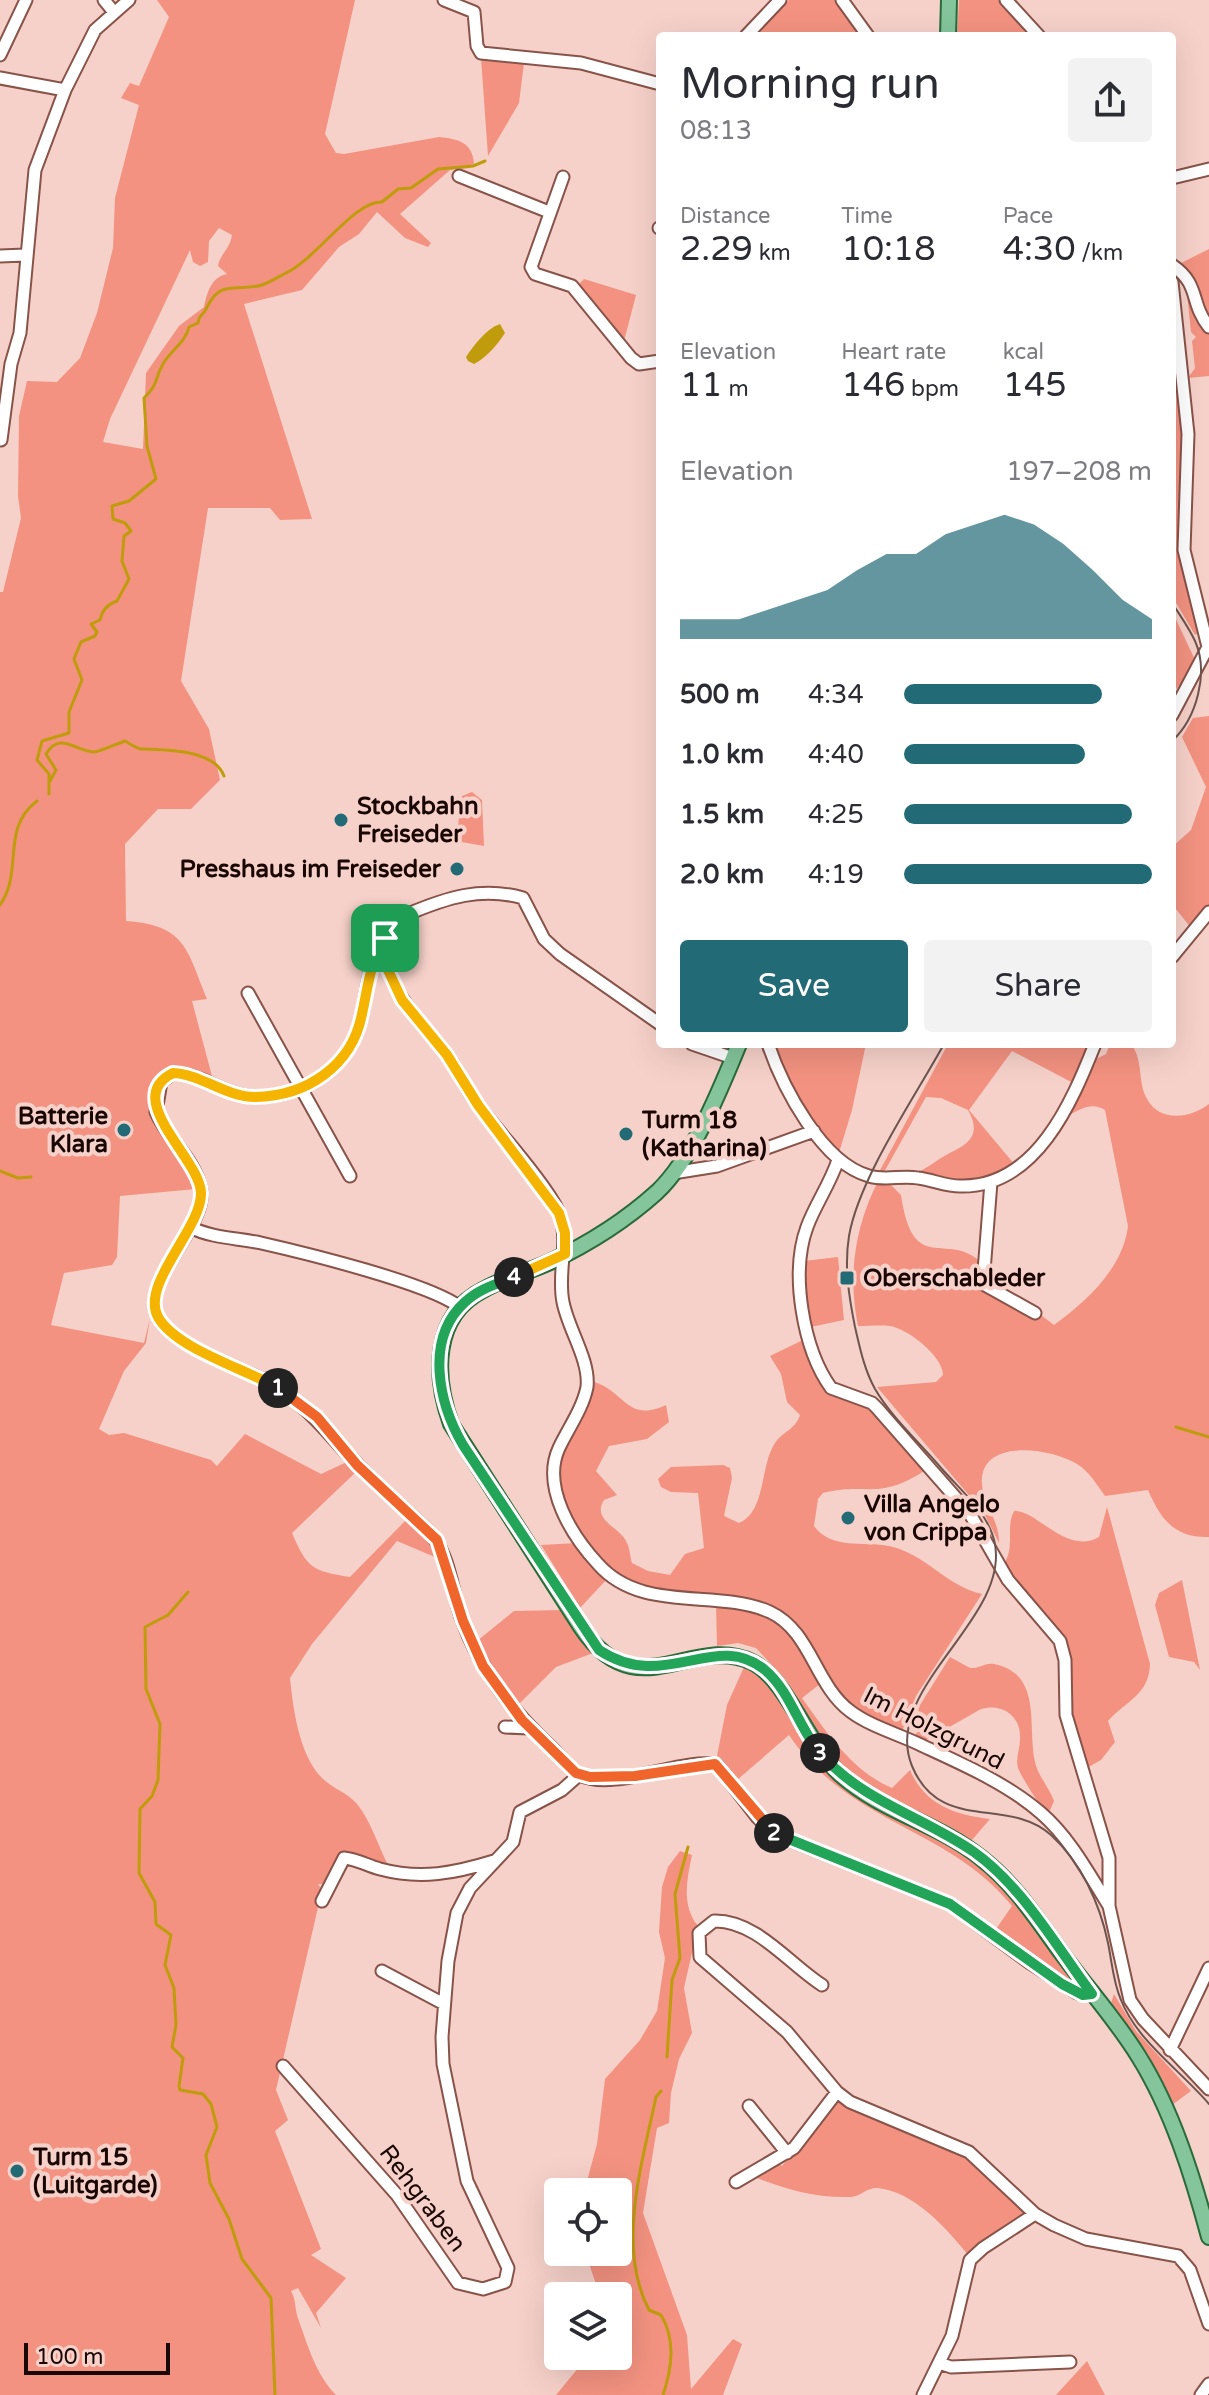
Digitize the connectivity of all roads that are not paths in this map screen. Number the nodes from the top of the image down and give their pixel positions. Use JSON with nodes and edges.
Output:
{"nodes":[{"id":1,"x":26,"y":0,"type":"edge"},
{"id":2,"x":104,"y":0,"type":"edge"},
{"id":3,"x":129,"y":0,"type":"edge"},
{"id":4,"x":444,"y":0,"type":"edge"},
{"id":5,"x":780,"y":0,"type":"edge"},
{"id":6,"x":842,"y":0,"type":"edge"},
{"id":7,"x":949,"y":0,"type":"edge"},
{"id":8,"x":1006,"y":0,"type":"edge"},
{"id":9,"x":113,"y":11,"type":"junction"},
{"id":10,"x":750,"y":32,"type":"edge"},
{"id":11,"x":865,"y":32,"type":"edge"},
{"id":12,"x":948,"y":32,"type":"edge"},
{"id":13,"x":1035,"y":32,"type":"edge"},
{"id":14,"x":0,"y":55,"type":"edge"},
{"id":15,"x":0,"y":78,"type":"edge"},
{"id":16,"x":656,"y":83,"type":"edge"},
{"id":17,"x":65,"y":90,"type":"junction"},
{"id":18,"x":1209,"y":169,"type":"edge"},
{"id":19,"x":459,"y":176,"type":"dead end"},
{"id":20,"x":563,"y":177,"type":"dead end"},
{"id":21,"x":1176,"y":177,"type":"edge"},
{"id":22,"x":549,"y":212,"type":"junction"},
{"id":23,"x":25,"y":255,"type":"junction"},
{"id":24,"x":0,"y":256,"type":"edge"},
{"id":25,"x":1176,"y":268,"type":"edge"},
{"id":26,"x":1176,"y":321,"type":"edge"},
{"id":27,"x":1209,"y":327,"type":"edge"},
{"id":28,"x":656,"y":362,"type":"edge"},
{"id":29,"x":1,"y":440,"type":"edge"},
{"id":30,"x":1176,"y":705,"type":"edge"},
{"id":31,"x":1209,"y":912,"type":"edge"},
{"id":32,"x":385,"y":938,"type":"junction"},
{"id":33,"x":1176,"y":952,"type":"edge"},
{"id":34,"x":372,"y":966,"type":"junction"},
{"id":35,"x":387,"y":968,"type":"junction"},
{"id":36,"x":248,"y":993,"type":"dead end"},
{"id":37,"x":656,"y":1021,"type":"edge"},
{"id":38,"x":770,"y":1048,"type":"edge"},
{"id":39,"x":1093,"y":1048,"type":"edge"},
{"id":40,"x":736,"y":1051,"type":"edge"},
{"id":41,"x":301,"y":1088,"type":"junction"},
{"id":42,"x":814,"y":1131,"type":"junction"},
{"id":43,"x":838,"y":1160,"type":"junction"},
{"id":44,"x":673,"y":1173,"type":"junction"},
{"id":45,"x":350,"y":1176,"type":"dead end"},
{"id":46,"x":991,"y":1182,"type":"junction"},
{"id":47,"x":190,"y":1227,"type":"junction"},
{"id":48,"x":565,"y":1254,"type":"junction"},
{"id":49,"x":460,"y":1307,"type":"junction"},
{"id":50,"x":1035,"y":1313,"type":"dead end"},
{"id":51,"x":505,"y":1727,"type":"dead end"},
{"id":52,"x":530,"y":1728,"type":"junction"},
{"id":53,"x":579,"y":1775,"type":"junction"},
{"id":54,"x":498,"y":1860,"type":"junction"},
{"id":55,"x":322,"y":1901,"type":"dead end"},
{"id":56,"x":1109,"y":1906,"type":"junction"},
{"id":57,"x":1209,"y":1968,"type":"edge"},
{"id":58,"x":382,"y":1971,"type":"dead end"},
{"id":59,"x":822,"y":1985,"type":"dead end"},
{"id":60,"x":1092,"y":1994,"type":"junction"},
{"id":61,"x":444,"y":2004,"type":"junction"},
{"id":62,"x":1170,"y":2050,"type":"junction"},
{"id":63,"x":283,"y":2066,"type":"dead end"},
{"id":64,"x":1209,"y":2089,"type":"edge"},
{"id":65,"x":837,"y":2092,"type":"junction"},
{"id":66,"x":749,"y":2106,"type":"dead end"},
{"id":67,"x":787,"y":2153,"type":"junction"},
{"id":68,"x":736,"y":2182,"type":"dead end"},
{"id":69,"x":1035,"y":2214,"type":"junction"},
{"id":70,"x":1209,"y":2237,"type":"edge"},
{"id":71,"x":1209,"y":2324,"type":"edge"},
{"id":72,"x":1070,"y":2362,"type":"dead end"},
{"id":73,"x":939,"y":2363,"type":"junction"},
{"id":74,"x":1209,"y":2384,"type":"edge"},
{"id":75,"x":923,"y":2395,"type":"edge"},
{"id":76,"x":1201,"y":2395,"type":"edge"}],
"edges":[{"from":1,"to":14,"type":"street"},
{"from":2,"to":9,"type":"street"},
{"from":3,"to":9,"type":"street"},
{"from":4,"to":16,"type":"street"},
{"from":5,"to":10,"type":"street"},
{"from":6,"to":11,"type":"street"},
{"from":7,"to":12,"type":"main road"},
{"from":8,"to":13,"type":"street"},
{"from":9,"to":17,"type":"street"},
{"from":15,"to":17,"type":"street"},
{"from":17,"to":23,"type":"street"},
{"from":18,"to":21,"type":"street"},
{"from":19,"to":22,"type":"street"},
{"from":20,"to":22,"type":"street"},
{"from":22,"to":28,"type":"street"},
{"from":23,"to":24,"type":"street"},
{"from":23,"to":29,"type":"street"},
{"from":25,"to":27,"type":"street"},
{"from":26,"to":30,"type":"street"},
{"from":31,"to":33,"type":"street"},
{"from":32,"to":34,"type":"street"},
{"from":32,"to":35,"type":"street"},
{"from":32,"to":37,"type":"street"},
{"from":34,"to":35,"type":"street"},
{"from":34,"to":41,"type":"street"},
{"from":35,"to":48,"type":"street","name":"Im Holzgrund"},
{"from":36,"to":41,"type":"street"},
{"from":38,"to":42,"type":"street"},
{"from":39,"to":46,"type":"street"},
{"from":40,"to":44,"type":"main road"},
{"from":41,"to":45,"type":"street"},
{"from":41,"to":47,"type":"street"},
{"from":42,"to":43,"type":"street"},
{"from":42,"to":44,"type":"street"},
{"from":43,"to":46,"type":"street"},
{"from":43,"to":56,"type":"street"},
{"from":44,"to":48,"type":"main road"},
{"from":46,"to":50,"type":"street"},
{"from":47,"to":49,"type":"street"},
{"from":47,"to":52,"type":"street"},
{"from":48,"to":49,"type":"main road"},
{"from":48,"to":56,"type":"street","name":"Im Holzgrund"},
{"from":49,"to":60,"type":"main road"},
{"from":51,"to":52,"type":"street"},
{"from":52,"to":53,"type":"street"},
{"from":53,"to":54,"type":"street","name":"Rehgraben"},
{"from":53,"to":60,"type":"street"},
{"from":54,"to":55,"type":"street"},
{"from":54,"to":61,"type":"street","name":"Rehgraben"},
{"from":56,"to":62,"type":"street"},
{"from":57,"to":62,"type":"street"},
{"from":58,"to":61,"type":"street"},
{"from":59,"to":65,"type":"street"},
{"from":60,"to":70,"type":"main road"},
{"from":61,"to":63,"type":"street","name":"Rehgraben"},
{"from":62,"to":64,"type":"street"},
{"from":65,"to":67,"type":"street"},
{"from":65,"to":69,"type":"street"},
{"from":66,"to":67,"type":"street"},
{"from":67,"to":68,"type":"street"},
{"from":69,"to":71,"type":"street"},
{"from":69,"to":73,"type":"street"},
{"from":72,"to":73,"type":"street"},
{"from":73,"to":75,"type":"street"},
{"from":74,"to":76,"type":"street"}]}
